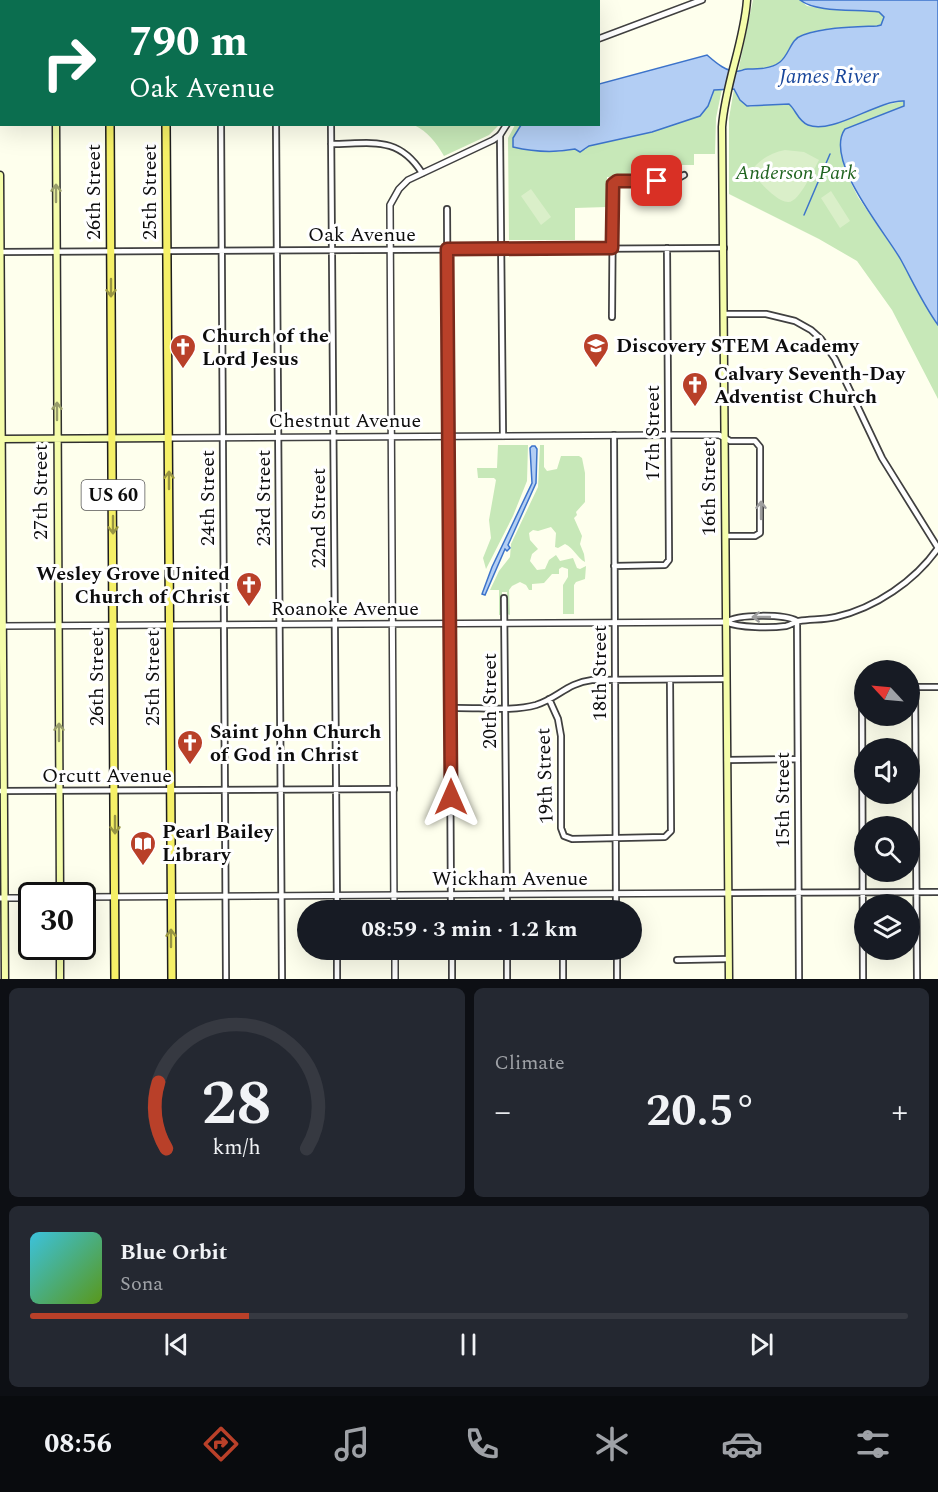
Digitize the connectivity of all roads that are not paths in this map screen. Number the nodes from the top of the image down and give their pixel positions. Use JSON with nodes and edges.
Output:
{"nodes":[{"id":1,"x":702,"y":0,"type":"edge"},
{"id":2,"x":747,"y":0,"type":"edge"},
{"id":3,"x":687,"y":3,"type":"edge"},
{"id":4,"x":600,"y":38,"type":"edge"},
{"id":5,"x":56,"y":126,"type":"edge"},
{"id":6,"x":110,"y":126,"type":"edge"},
{"id":7,"x":166,"y":126,"type":"edge"},
{"id":8,"x":221,"y":126,"type":"edge"},
{"id":9,"x":276,"y":126,"type":"edge"},
{"id":10,"x":331,"y":126,"type":"edge"},
{"id":11,"x":506,"y":126,"type":"edge"},
{"id":12,"x":500,"y":135,"type":"junction"},
{"id":13,"x":331,"y":144,"type":"junction"},
{"id":14,"x":423,"y":173,"type":"junction"},
{"id":15,"x":0,"y":175,"type":"edge"},
{"id":16,"x":684,"y":175,"type":"dead end"},
{"id":17,"x":447,"y":209,"type":"dead end"},
{"id":18,"x":612,"y":248,"type":"junction"},
{"id":19,"x":667,"y":248,"type":"junction"},
{"id":20,"x":724,"y":248,"type":"junction"},
{"id":21,"x":389,"y":249,"type":"junction"},
{"id":22,"x":447,"y":249,"type":"junction"},
{"id":23,"x":501,"y":249,"type":"junction"},
{"id":24,"x":277,"y":250,"type":"junction"},
{"id":25,"x":332,"y":250,"type":"junction"},
{"id":26,"x":167,"y":251,"type":"junction"},
{"id":27,"x":222,"y":251,"type":"junction"},
{"id":28,"x":0,"y":252,"type":"edge"},
{"id":29,"x":56,"y":252,"type":"junction"},
{"id":30,"x":111,"y":252,"type":"junction"},
{"id":31,"x":724,"y":314,"type":"junction"},
{"id":32,"x":612,"y":317,"type":"dead end"},
{"id":33,"x":614,"y":435,"type":"junction"},
{"id":34,"x":668,"y":435,"type":"junction"},
{"id":35,"x":390,"y":436,"type":"junction"},
{"id":36,"x":448,"y":436,"type":"junction"},
{"id":37,"x":503,"y":436,"type":"junction"},
{"id":38,"x":333,"y":437,"type":"junction"},
{"id":39,"x":168,"y":438,"type":"junction"},
{"id":40,"x":223,"y":438,"type":"junction"},
{"id":41,"x":278,"y":438,"type":"junction"},
{"id":42,"x":725,"y":438,"type":"junction"},
{"id":43,"x":1,"y":439,"type":"edge"},
{"id":44,"x":57,"y":439,"type":"junction"},
{"id":45,"x":112,"y":439,"type":"junction"},
{"id":46,"x":726,"y":536,"type":"junction"},
{"id":47,"x":938,"y":548,"type":"edge"},
{"id":48,"x":615,"y":566,"type":"junction"},
{"id":49,"x":504,"y":598,"type":"dead end"},
{"id":50,"x":796,"y":621,"type":"junction"},
{"id":51,"x":615,"y":622,"type":"junction"},
{"id":52,"x":726,"y":622,"type":"junction"},
{"id":53,"x":450,"y":623,"type":"junction"},
{"id":54,"x":504,"y":623,"type":"junction"},
{"id":55,"x":279,"y":624,"type":"junction"},
{"id":56,"x":335,"y":624,"type":"junction"},
{"id":57,"x":393,"y":624,"type":"junction"},
{"id":58,"x":113,"y":625,"type":"junction"},
{"id":59,"x":170,"y":625,"type":"junction"},
{"id":60,"x":224,"y":625,"type":"junction"},
{"id":61,"x":1,"y":626,"type":"edge"},
{"id":62,"x":58,"y":626,"type":"junction"},
{"id":63,"x":726,"y":679,"type":"junction"},
{"id":64,"x":615,"y":680,"type":"junction"},
{"id":65,"x":670,"y":680,"type":"junction"},
{"id":66,"x":920,"y":687,"type":"edge"},
{"id":67,"x":938,"y":687,"type":"edge"},
{"id":68,"x":549,"y":699,"type":"junction"},
{"id":69,"x":505,"y":707,"type":"junction"},
{"id":70,"x":450,"y":708,"type":"junction"},
{"id":71,"x":862,"y":726,"type":"edge"},
{"id":72,"x":913,"y":726,"type":"edge"},
{"id":73,"x":797,"y":759,"type":"junction"},
{"id":74,"x":727,"y":760,"type":"junction"},
{"id":75,"x":225,"y":789,"type":"junction"},
{"id":76,"x":281,"y":789,"type":"junction"},
{"id":77,"x":335,"y":789,"type":"junction"},
{"id":78,"x":394,"y":789,"type":"junction"},
{"id":79,"x":114,"y":790,"type":"junction"},
{"id":80,"x":171,"y":790,"type":"junction"},
{"id":81,"x":2,"y":791,"type":"edge"},
{"id":82,"x":60,"y":791,"type":"junction"},
{"id":83,"x":616,"y":838,"type":"junction"},
{"id":84,"x":60,"y":882,"type":"edge"},
{"id":85,"x":863,"y":892,"type":"junction"},
{"id":86,"x":916,"y":892,"type":"junction"},
{"id":87,"x":938,"y":892,"type":"edge"},
{"id":88,"x":728,"y":893,"type":"junction"},
{"id":89,"x":798,"y":893,"type":"junction"},
{"id":90,"x":507,"y":894,"type":"junction"},
{"id":91,"x":616,"y":894,"type":"junction"},
{"id":92,"x":337,"y":895,"type":"junction"},
{"id":93,"x":394,"y":895,"type":"junction"},
{"id":94,"x":451,"y":895,"type":"junction"},
{"id":95,"x":226,"y":896,"type":"junction"},
{"id":96,"x":282,"y":896,"type":"junction"},
{"id":97,"x":96,"y":897,"type":"edge"},
{"id":98,"x":115,"y":897,"type":"junction"},
{"id":99,"x":171,"y":897,"type":"junction"},
{"id":100,"x":2,"y":898,"type":"edge"},
{"id":101,"x":18,"y":898,"type":"edge"},
{"id":102,"x":337,"y":900,"type":"edge"},
{"id":103,"x":394,"y":900,"type":"edge"},
{"id":104,"x":451,"y":900,"type":"edge"},
{"id":105,"x":507,"y":900,"type":"edge"},
{"id":106,"x":616,"y":900,"type":"edge"},
{"id":107,"x":729,"y":959,"type":"junction"},
{"id":108,"x":60,"y":960,"type":"edge"},
{"id":109,"x":337,"y":960,"type":"edge"},
{"id":110,"x":395,"y":960,"type":"edge"},
{"id":111,"x":452,"y":960,"type":"edge"},
{"id":112,"x":507,"y":960,"type":"edge"},
{"id":113,"x":563,"y":960,"type":"edge"},
{"id":114,"x":617,"y":960,"type":"edge"},
{"id":115,"x":677,"y":960,"type":"dead end"},
{"id":116,"x":5,"y":979,"type":"edge"},
{"id":117,"x":60,"y":979,"type":"edge"},
{"id":118,"x":115,"y":979,"type":"edge"},
{"id":119,"x":172,"y":979,"type":"edge"},
{"id":120,"x":226,"y":979,"type":"edge"},
{"id":121,"x":282,"y":979,"type":"edge"},
{"id":122,"x":337,"y":979,"type":"edge"},
{"id":123,"x":395,"y":979,"type":"edge"},
{"id":124,"x":452,"y":979,"type":"edge"},
{"id":125,"x":507,"y":979,"type":"edge"},
{"id":126,"x":563,"y":979,"type":"edge"},
{"id":127,"x":617,"y":979,"type":"edge"},
{"id":128,"x":729,"y":979,"type":"edge"},
{"id":129,"x":799,"y":979,"type":"edge"},
{"id":130,"x":863,"y":979,"type":"edge"},
{"id":131,"x":917,"y":979,"type":"edge"}],
"edges":[{"from":1,"to":3,"type":"street"},
{"from":2,"to":20,"type":"main road","name":"16th Street"},
{"from":3,"to":4,"type":"street"},
{"from":29,"to":5,"type":"main road","name":"27th Street","one_way":true},
{"from":6,"to":30,"type":"main road","name":"26th Street","number":"US 60"},
{"from":7,"to":26,"type":"main road","name":"25th Street","number":"US 60"},
{"from":8,"to":27,"type":"street","name":"24th Street"},
{"from":9,"to":24,"type":"street","name":"23rd Street"},
{"from":10,"to":13,"type":"street","name":"22nd Street"},
{"from":11,"to":12,"type":"street"},
{"from":12,"to":14,"type":"street"},
{"from":12,"to":23,"type":"street"},
{"from":13,"to":14,"type":"street"},
{"from":13,"to":25,"type":"street","name":"22nd Street"},
{"from":14,"to":21,"type":"street"},
{"from":15,"to":28,"type":"main road"},
{"from":16,"to":18,"type":"street"},
{"from":17,"to":22,"type":"street"},
{"from":18,"to":19,"type":"street","name":"Oak Avenue"},
{"from":18,"to":23,"type":"street","name":"Oak Avenue"},
{"from":18,"to":32,"type":"street"},
{"from":19,"to":20,"type":"street","name":"Oak Avenue"},
{"from":19,"to":34,"type":"street","name":"17th Street"},
{"from":20,"to":31,"type":"main road","name":"16th Street"},
{"from":21,"to":22,"type":"street","name":"Oak Avenue"},
{"from":21,"to":25,"type":"street","name":"Oak Avenue"},
{"from":21,"to":35,"type":"street"},
{"from":22,"to":23,"type":"street","name":"Oak Avenue"},
{"from":22,"to":36,"type":"street"},
{"from":23,"to":37,"type":"street"},
{"from":24,"to":25,"type":"street","name":"Oak Avenue"},
{"from":24,"to":27,"type":"street","name":"Oak Avenue"},
{"from":24,"to":41,"type":"street","name":"23rd Street"},
{"from":25,"to":38,"type":"street","name":"22nd Street"},
{"from":26,"to":27,"type":"street","name":"Oak Avenue"},
{"from":26,"to":30,"type":"street","name":"Oak Avenue"},
{"from":26,"to":39,"type":"main road","name":"25th Street","number":"US 60"},
{"from":27,"to":40,"type":"street","name":"24th Street"},
{"from":28,"to":29,"type":"street","name":"Oak Avenue"},
{"from":28,"to":43,"type":"main road"},
{"from":29,"to":30,"type":"street","name":"Oak Avenue"},
{"from":44,"to":29,"type":"main road","name":"27th Street","one_way":true},
{"from":30,"to":45,"type":"main road","name":"26th Street","number":"US 60","one_way":true},
{"from":31,"to":42,"type":"main road","name":"16th Street"},
{"from":31,"to":47,"type":"street"},
{"from":33,"to":34,"type":"street","name":"Chestnut Avenue"},
{"from":33,"to":37,"type":"street","name":"Chestnut Avenue"},
{"from":33,"to":48,"type":"street","name":"18th Street"},
{"from":34,"to":42,"type":"street","name":"Chestnut Avenue"},
{"from":34,"to":48,"type":"street","name":"17th Street"},
{"from":35,"to":36,"type":"street","name":"Chestnut Avenue"},
{"from":35,"to":38,"type":"street","name":"Chestnut Avenue"},
{"from":35,"to":57,"type":"street"},
{"from":36,"to":37,"type":"street","name":"Chestnut Avenue"},
{"from":36,"to":53,"type":"street"},
{"from":38,"to":41,"type":"street","name":"Chestnut Avenue"},
{"from":38,"to":56,"type":"street","name":"22nd Street"},
{"from":39,"to":40,"type":"street","name":"Chestnut Avenue"},
{"from":39,"to":45,"type":"main road","name":"Chestnut Avenue"},
{"from":59,"to":39,"type":"main road","name":"25th Street","number":"US 60","one_way":true},
{"from":40,"to":41,"type":"street","name":"Chestnut Avenue"},
{"from":40,"to":60,"type":"street","name":"24th Street"},
{"from":41,"to":55,"type":"street","name":"23rd Street"},
{"from":42,"to":46,"type":"main road","name":"16th Street"},
{"from":46,"to":42,"type":"street","one_way":true},
{"from":43,"to":44,"type":"main road","name":"Chestnut Avenue"},
{"from":43,"to":61,"type":"main road"},
{"from":44,"to":45,"type":"main road","name":"Chestnut Avenue"},
{"from":44,"to":62,"type":"main road","name":"27th Street"},
{"from":45,"to":58,"type":"main road","name":"26th Street","number":"US 60","one_way":true},
{"from":46,"to":52,"type":"main road","name":"16th Street"},
{"from":47,"to":50,"type":"street","name":"Roanoke Avenue"},
{"from":48,"to":51,"type":"street","name":"18th Street"},
{"from":49,"to":54,"type":"street","name":"20th Street"},
{"from":50,"to":52,"type":"street","name":"Roanoke Avenue"},
{"from":50,"to":52,"type":"street","name":"Roanoke Avenue","one_way":true},
{"from":50,"to":73,"type":"street","name":"15th Street"},
{"from":51,"to":52,"type":"street","name":"Roanoke Avenue"},
{"from":51,"to":54,"type":"street","name":"Roanoke Avenue"},
{"from":51,"to":64,"type":"street","name":"18th Street"},
{"from":52,"to":63,"type":"main road","name":"16th Street"},
{"from":53,"to":54,"type":"street","name":"Roanoke Avenue"},
{"from":53,"to":57,"type":"street","name":"Roanoke Avenue"},
{"from":53,"to":70,"type":"street"},
{"from":54,"to":69,"type":"street","name":"20th Street"},
{"from":55,"to":56,"type":"street","name":"Roanoke Avenue"},
{"from":55,"to":60,"type":"street","name":"Roanoke Avenue"},
{"from":55,"to":76,"type":"street","name":"23rd Street"},
{"from":56,"to":57,"type":"street","name":"Roanoke Avenue"},
{"from":56,"to":77,"type":"street","name":"22nd Street"},
{"from":57,"to":78,"type":"street"},
{"from":58,"to":59,"type":"street","name":"Roanoke Avenue"},
{"from":58,"to":62,"type":"street","name":"Roanoke Avenue"},
{"from":58,"to":79,"type":"main road","name":"26th Street","number":"US 60"},
{"from":59,"to":60,"type":"street","name":"Roanoke Avenue"},
{"from":59,"to":80,"type":"main road","name":"25th Street","number":"US 60"},
{"from":60,"to":75,"type":"street","name":"24th Street"},
{"from":61,"to":62,"type":"street","name":"Roanoke Avenue"},
{"from":61,"to":81,"type":"main road"},
{"from":82,"to":62,"type":"main road","name":"27th Street","one_way":true},
{"from":63,"to":65,"type":"street"},
{"from":63,"to":74,"type":"main road","name":"16th Street"},
{"from":64,"to":65,"type":"street"},
{"from":64,"to":68,"type":"street"},
{"from":64,"to":83,"type":"street","name":"18th Street"},
{"from":65,"to":83,"type":"street"},
{"from":66,"to":67,"type":"street"},
{"from":68,"to":69,"type":"street"},
{"from":68,"to":83,"type":"street","name":"19th Street"},
{"from":69,"to":70,"type":"street"},
{"from":69,"to":90,"type":"street","name":"20th Street"},
{"from":70,"to":94,"type":"street"},
{"from":71,"to":85,"type":"street"},
{"from":72,"to":86,"type":"street"},
{"from":73,"to":74,"type":"street"},
{"from":73,"to":89,"type":"street","name":"15th Street"},
{"from":74,"to":88,"type":"main road","name":"16th Street"},
{"from":75,"to":76,"type":"street","name":"Orcutt Avenue"},
{"from":75,"to":80,"type":"street","name":"Orcutt Avenue"},
{"from":75,"to":95,"type":"street","name":"24th Street"},
{"from":76,"to":77,"type":"street","name":"Orcutt Avenue"},
{"from":76,"to":96,"type":"street","name":"23rd Street"},
{"from":77,"to":78,"type":"street","name":"Orcutt Avenue"},
{"from":77,"to":92,"type":"street","name":"22nd Street"},
{"from":78,"to":93,"type":"street"},
{"from":79,"to":80,"type":"street","name":"Orcutt Avenue"},
{"from":79,"to":82,"type":"street","name":"Orcutt Avenue"},
{"from":79,"to":98,"type":"main road","name":"26th Street","number":"US 60","one_way":true},
{"from":80,"to":99,"type":"main road","name":"25th Street","number":"US 60"},
{"from":81,"to":82,"type":"street","name":"Orcutt Avenue"},
{"from":81,"to":100,"type":"main road"},
{"from":82,"to":84,"type":"main road","name":"27th Street"},
{"from":83,"to":91,"type":"street","name":"18th Street"},
{"from":85,"to":86,"type":"street","name":"Wickham Avenue"},
{"from":85,"to":89,"type":"street","name":"Wickham Avenue"},
{"from":85,"to":130,"type":"street"},
{"from":86,"to":87,"type":"street","name":"Wickham Avenue"},
{"from":86,"to":131,"type":"street"},
{"from":88,"to":89,"type":"street","name":"Wickham Avenue"},
{"from":88,"to":91,"type":"street","name":"Wickham Avenue"},
{"from":88,"to":107,"type":"main road","name":"16th Street"},
{"from":89,"to":129,"type":"street","name":"15th Street"},
{"from":90,"to":91,"type":"street","name":"Wickham Avenue"},
{"from":90,"to":94,"type":"street","name":"Wickham Avenue"},
{"from":90,"to":105,"type":"street","name":"20th Street"},
{"from":91,"to":106,"type":"street","name":"18th Street"},
{"from":92,"to":93,"type":"street","name":"Wickham Avenue"},
{"from":92,"to":96,"type":"street","name":"Wickham Avenue"},
{"from":92,"to":102,"type":"street","name":"22nd Street"},
{"from":93,"to":94,"type":"street","name":"Wickham Avenue"},
{"from":93,"to":103,"type":"street"},
{"from":94,"to":104,"type":"street"},
{"from":95,"to":96,"type":"street","name":"Wickham Avenue"},
{"from":95,"to":99,"type":"street","name":"Wickham Avenue"},
{"from":95,"to":120,"type":"street","name":"24th Street"},
{"from":96,"to":121,"type":"street","name":"23rd Street"},
{"from":97,"to":98,"type":"street","name":"Wickham Avenue"},
{"from":98,"to":99,"type":"street","name":"Wickham Avenue"},
{"from":98,"to":118,"type":"main road","name":"26th Street","number":"US 60"},
{"from":119,"to":99,"type":"main road","name":"25th Street","number":"US 60","one_way":true},
{"from":100,"to":101,"type":"street"},
{"from":100,"to":116,"type":"main road"},
{"from":107,"to":115,"type":"street"},
{"from":107,"to":128,"type":"main road","name":"16th Street"},
{"from":108,"to":117,"type":"main road"},
{"from":109,"to":122,"type":"street"},
{"from":110,"to":123,"type":"street"},
{"from":111,"to":124,"type":"street"},
{"from":112,"to":125,"type":"street"},
{"from":113,"to":126,"type":"street"},
{"from":114,"to":127,"type":"street"}]}
